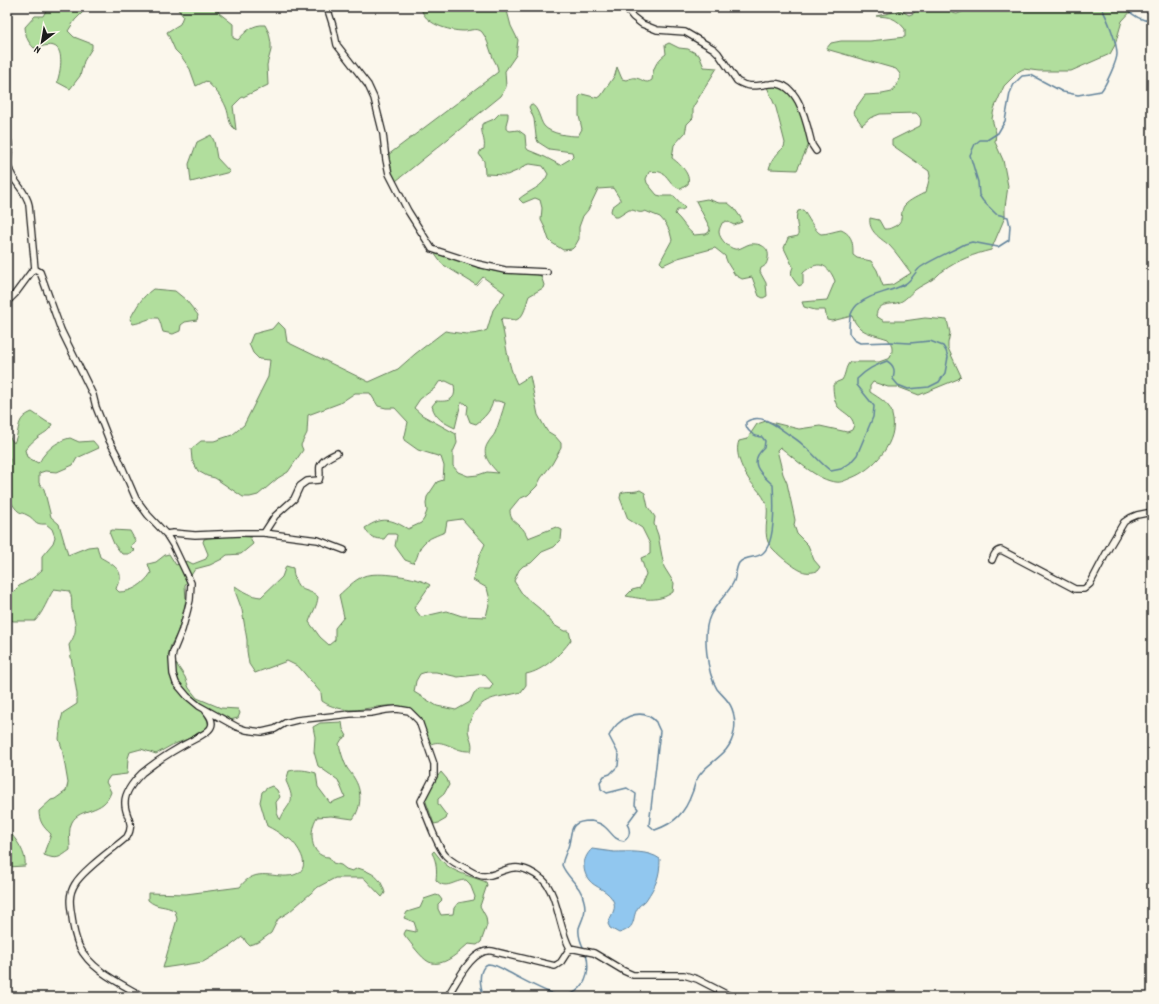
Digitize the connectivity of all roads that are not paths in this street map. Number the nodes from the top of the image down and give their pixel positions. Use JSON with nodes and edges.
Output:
{"nodes":[{"id":1,"x":327,"y":7,"type":"edge"},
{"id":2,"x":625,"y":7,"type":"edge"},
{"id":3,"x":7,"y":136,"type":"edge"},
{"id":4,"x":816,"y":151,"type":"dead end"},
{"id":5,"x":35,"y":269,"type":"junction"},
{"id":6,"x":547,"y":272,"type":"dead end"},
{"id":7,"x":7,"y":302,"type":"edge"},
{"id":8,"x":337,"y":453,"type":"dead end"},
{"id":9,"x":1152,"y":512,"type":"edge"},
{"id":10,"x":166,"y":534,"type":"junction"},
{"id":11,"x":264,"y":534,"type":"junction"},
{"id":12,"x":344,"y":550,"type":"dead end"},
{"id":13,"x":992,"y":560,"type":"dead end"},
{"id":14,"x":204,"y":709,"type":"junction"},
{"id":15,"x":570,"y":948,"type":"junction"},
{"id":16,"x":144,"y":997,"type":"edge"},
{"id":17,"x":447,"y":997,"type":"edge"},
{"id":18,"x":732,"y":997,"type":"edge"}],
"edges":[{"from":1,"to":6,"type":"street"},
{"from":2,"to":4,"type":"street"},
{"from":3,"to":5,"type":"street"},
{"from":5,"to":7,"type":"street"},
{"from":5,"to":10,"type":"street"},
{"from":8,"to":11,"type":"street"},
{"from":9,"to":13,"type":"street"},
{"from":10,"to":11,"type":"street"},
{"from":10,"to":14,"type":"street"},
{"from":11,"to":12,"type":"street"},
{"from":14,"to":15,"type":"street"},
{"from":14,"to":16,"type":"street"},
{"from":15,"to":17,"type":"street"},
{"from":15,"to":18,"type":"street"}]}
